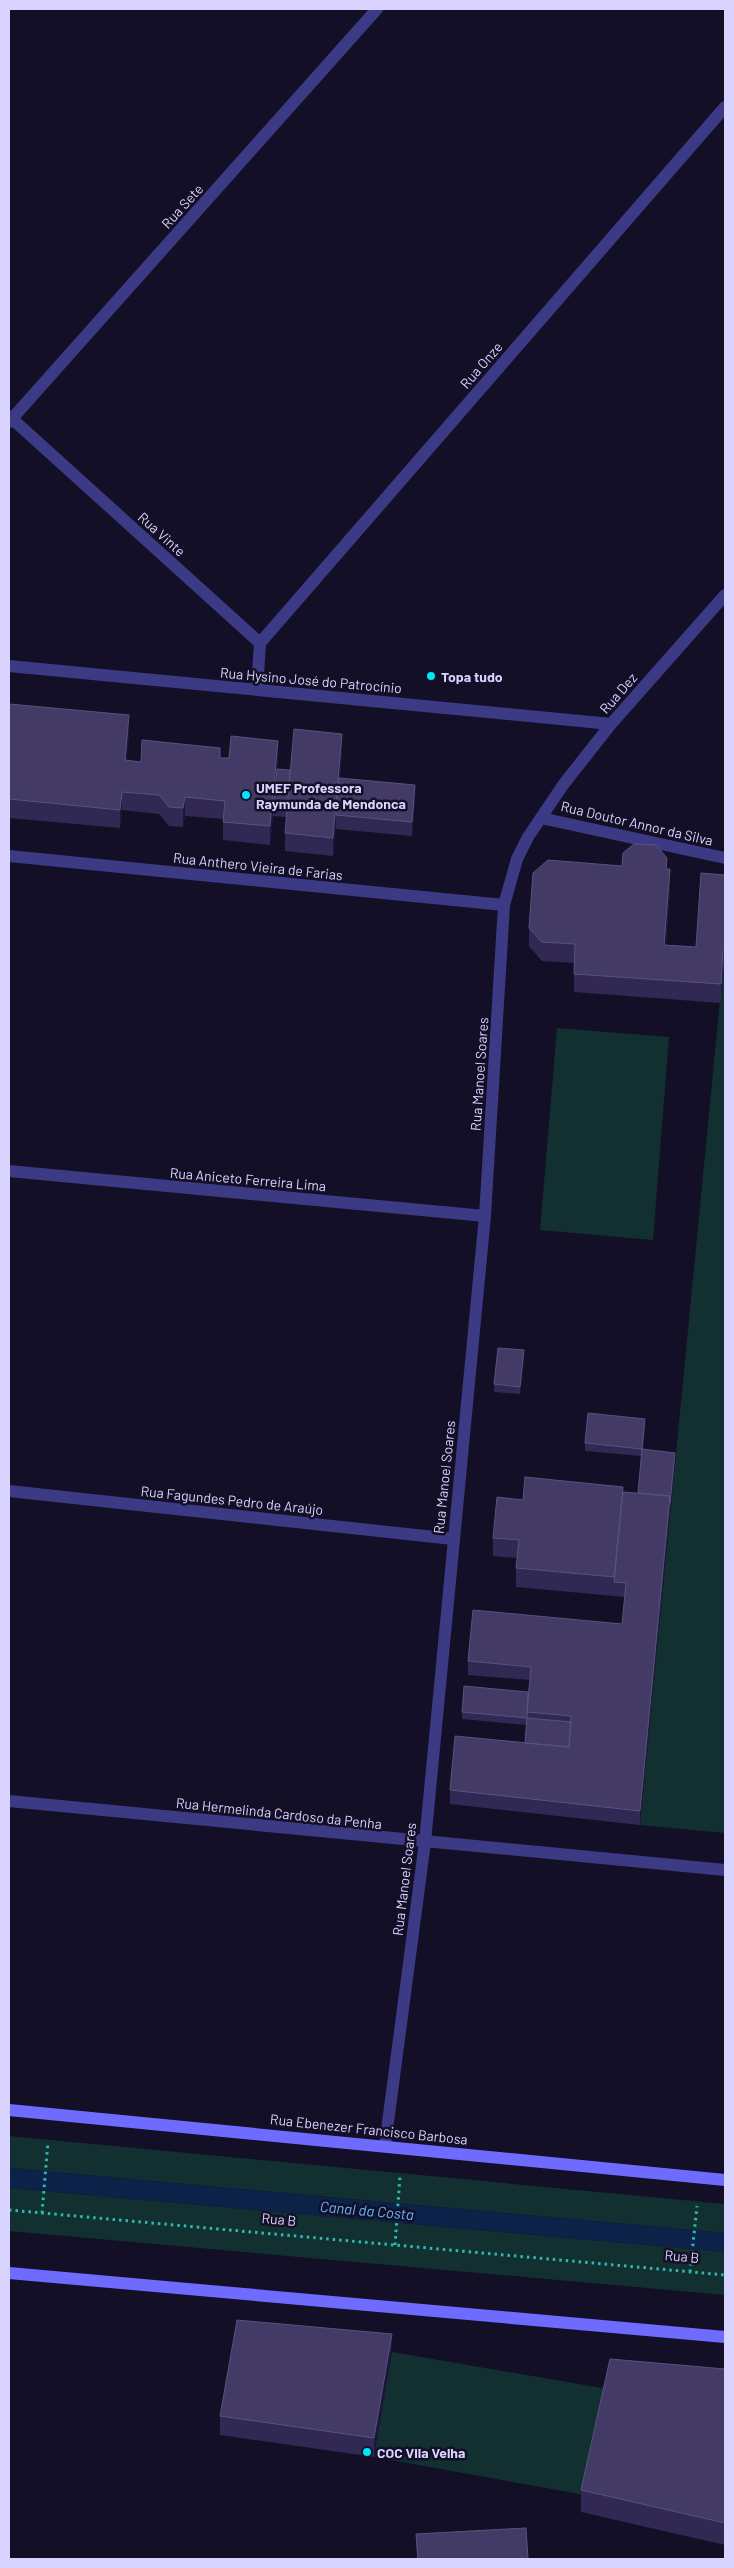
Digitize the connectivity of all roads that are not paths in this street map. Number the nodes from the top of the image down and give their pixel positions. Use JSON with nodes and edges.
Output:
{"nodes":[{"id":1,"x":377,"y":9,"type":"edge"},
{"id":2,"x":725,"y":107,"type":"edge"},
{"id":3,"x":10,"y":419,"type":"edge"},
{"id":4,"x":725,"y":595,"type":"edge"},
{"id":5,"x":260,"y":643,"type":"junction"},
{"id":6,"x":9,"y":666,"type":"edge"},
{"id":7,"x":257,"y":690,"type":"junction"},
{"id":8,"x":611,"y":724,"type":"junction"},
{"id":9,"x":542,"y":818,"type":"junction"},
{"id":10,"x":9,"y":856,"type":"edge"},
{"id":11,"x":725,"y":858,"type":"edge"},
{"id":12,"x":504,"y":905,"type":"junction"},
{"id":13,"x":9,"y":1171,"type":"edge"},
{"id":14,"x":485,"y":1216,"type":"junction"},
{"id":15,"x":9,"y":1490,"type":"edge"},
{"id":16,"x":453,"y":1539,"type":"junction"},
{"id":17,"x":9,"y":1801,"type":"edge"},
{"id":18,"x":425,"y":1842,"type":"junction"},
{"id":19,"x":725,"y":1870,"type":"edge"},
{"id":20,"x":9,"y":2110,"type":"edge"},
{"id":21,"x":385,"y":2145,"type":"junction"},
{"id":22,"x":725,"y":2180,"type":"edge"},
{"id":23,"x":9,"y":2273,"type":"edge"},
{"id":24,"x":725,"y":2337,"type":"edge"}],
"edges":[{"from":1,"to":3,"type":"street","name":"Rua Sete"},
{"from":2,"to":5,"type":"street","name":"Rua Onze"},
{"from":3,"to":5,"type":"street","name":"Rua Vinte"},
{"from":4,"to":8,"type":"street","name":"Rua Dez"},
{"from":5,"to":7,"type":"street"},
{"from":6,"to":7,"type":"street","name":"Rua Hysino José do Patrocínio"},
{"from":7,"to":8,"type":"street","name":"Rua Hysino José do Patrocínio"},
{"from":8,"to":9,"type":"street","name":"Rua Dez"},
{"from":9,"to":11,"type":"street","name":"Rua Doutor Annor da Silva"},
{"from":9,"to":12,"type":"street","name":"Rua Manoel Soares"},
{"from":10,"to":12,"type":"street","name":"Rua Anthero Vieira de Farias"},
{"from":12,"to":14,"type":"street","name":"Rua Manoel Soares"},
{"from":13,"to":14,"type":"street","name":"Rua Aniceto Ferreira Lima"},
{"from":14,"to":16,"type":"street","name":"Rua Manoel Soares"},
{"from":15,"to":16,"type":"street","name":"Rua Fagundes Pedro de Araújo"},
{"from":16,"to":18,"type":"street","name":"Rua Manoel Soares"},
{"from":17,"to":18,"type":"street","name":"Rua Hermelinda Cardoso da Penha"},
{"from":18,"to":19,"type":"street","name":"Rua Hermelinda Cardoso da Penha"},
{"from":18,"to":21,"type":"street","name":"Rua Manoel Soares"},
{"from":20,"to":21,"type":"main road","name":"Rua Ebenezer Francisco Barbosa"},
{"from":21,"to":22,"type":"main road","name":"Rua Ebenezer Francisco Barbosa"},
{"from":23,"to":24,"type":"main road"}]}
